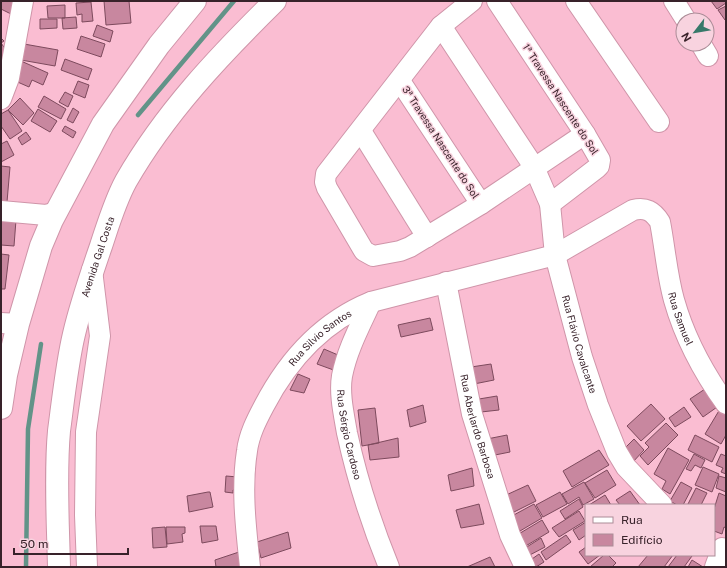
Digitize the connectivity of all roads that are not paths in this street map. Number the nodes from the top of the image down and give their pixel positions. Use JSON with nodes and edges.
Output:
{"nodes":[{"id":1,"x":23,"y":1,"type":"edge"},
{"id":2,"x":195,"y":1,"type":"edge"},
{"id":3,"x":275,"y":1,"type":"edge"},
{"id":4,"x":472,"y":1,"type":"edge"},
{"id":5,"x":497,"y":1,"type":"edge"},
{"id":6,"x":576,"y":1,"type":"edge"},
{"id":7,"x":674,"y":1,"type":"edge"},
{"id":8,"x":681,"y":12,"type":"edge"},
{"id":9,"x":441,"y":26,"type":"junction"},
{"id":10,"x":9,"y":31,"type":"edge"},
{"id":11,"x":400,"y":81,"type":"junction"},
{"id":12,"x":1,"y":99,"type":"edge"},
{"id":13,"x":659,"y":122,"type":"dead end"},
{"id":14,"x":361,"y":131,"type":"junction"},
{"id":15,"x":585,"y":134,"type":"junction"},
{"id":16,"x":534,"y":167,"type":"junction"},
{"id":17,"x":481,"y":204,"type":"junction"},
{"id":18,"x":550,"y":204,"type":"junction"},
{"id":19,"x":1,"y":211,"type":"edge"},
{"id":20,"x":56,"y":212,"type":"junction"},
{"id":21,"x":660,"y":222,"type":"joint"},
{"id":22,"x":427,"y":238,"type":"junction"},
{"id":23,"x":555,"y":255,"type":"junction"},
{"id":24,"x":92,"y":270,"type":"junction"},
{"id":25,"x":446,"y":282,"type":"junction"},
{"id":26,"x":371,"y":302,"type":"junction"},
{"id":27,"x":10,"y":324,"type":"edge"},
{"id":28,"x":726,"y":404,"type":"edge"},
{"id":29,"x":1,"y":408,"type":"edge"},
{"id":30,"x":661,"y":504,"type":"edge"},
{"id":31,"x":721,"y":547,"type":"edge"},
{"id":32,"x":59,"y":567,"type":"edge"},
{"id":33,"x":87,"y":567,"type":"edge"},
{"id":34,"x":250,"y":567,"type":"edge"},
{"id":35,"x":389,"y":567,"type":"edge"},
{"id":36,"x":525,"y":567,"type":"edge"},
{"id":37,"x":715,"y":567,"type":"edge"}],
"edges":[{"from":1,"to":10,"type":"street"},
{"from":2,"to":20,"type":"main road"},
{"from":3,"to":24,"type":"main road","name":"Avenida Gal Costa"},
{"from":4,"to":9,"type":"street"},
{"from":5,"to":15,"type":"street","name":"1ª Travessa Nascente do Sol"},
{"from":6,"to":13,"type":"street"},
{"from":7,"to":8,"type":"street"},
{"from":9,"to":11,"type":"street"},
{"from":9,"to":16,"type":"street","name":"Rua Flávio Cavalcante"},
{"from":10,"to":12,"type":"street"},
{"from":11,"to":14,"type":"street"},
{"from":11,"to":17,"type":"street","name":"3ª Travessa Nascente do Sol"},
{"from":14,"to":22,"type":"street"},
{"from":14,"to":22,"type":"street"},
{"from":15,"to":16,"type":"street"},
{"from":15,"to":18,"type":"street","name":"1ª Travessa Nascente do Sol"},
{"from":16,"to":17,"type":"street"},
{"from":16,"to":18,"type":"street","name":"Rua Flávio Cavalcante"},
{"from":17,"to":22,"type":"street"},
{"from":18,"to":23,"type":"street","name":"Rua Flávio Cavalcante"},
{"from":19,"to":20,"type":"street"},
{"from":20,"to":27,"type":"main road"},
{"from":21,"to":23,"type":"street","name":"Rua Silvio Santos"},
{"from":21,"to":28,"type":"street","name":"Rua Samuel"},
{"from":23,"to":25,"type":"street","name":"Rua Silvio Santos"},
{"from":23,"to":30,"type":"street","name":"Rua Flávio Cavalcante"},
{"from":24,"to":32,"type":"main road","name":"Avenida Gal Costa"},
{"from":24,"to":33,"type":"street"},
{"from":25,"to":26,"type":"street","name":"Rua Silvio Santos"},
{"from":25,"to":36,"type":"street","name":"Rua Aberlardo Barbosa"},
{"from":26,"to":34,"type":"street","name":"Rua Silvio Santos"},
{"from":26,"to":35,"type":"street","name":"Rua Sérgio Cardoso"},
{"from":27,"to":29,"type":"main road"},
{"from":31,"to":37,"type":"street"}]}
